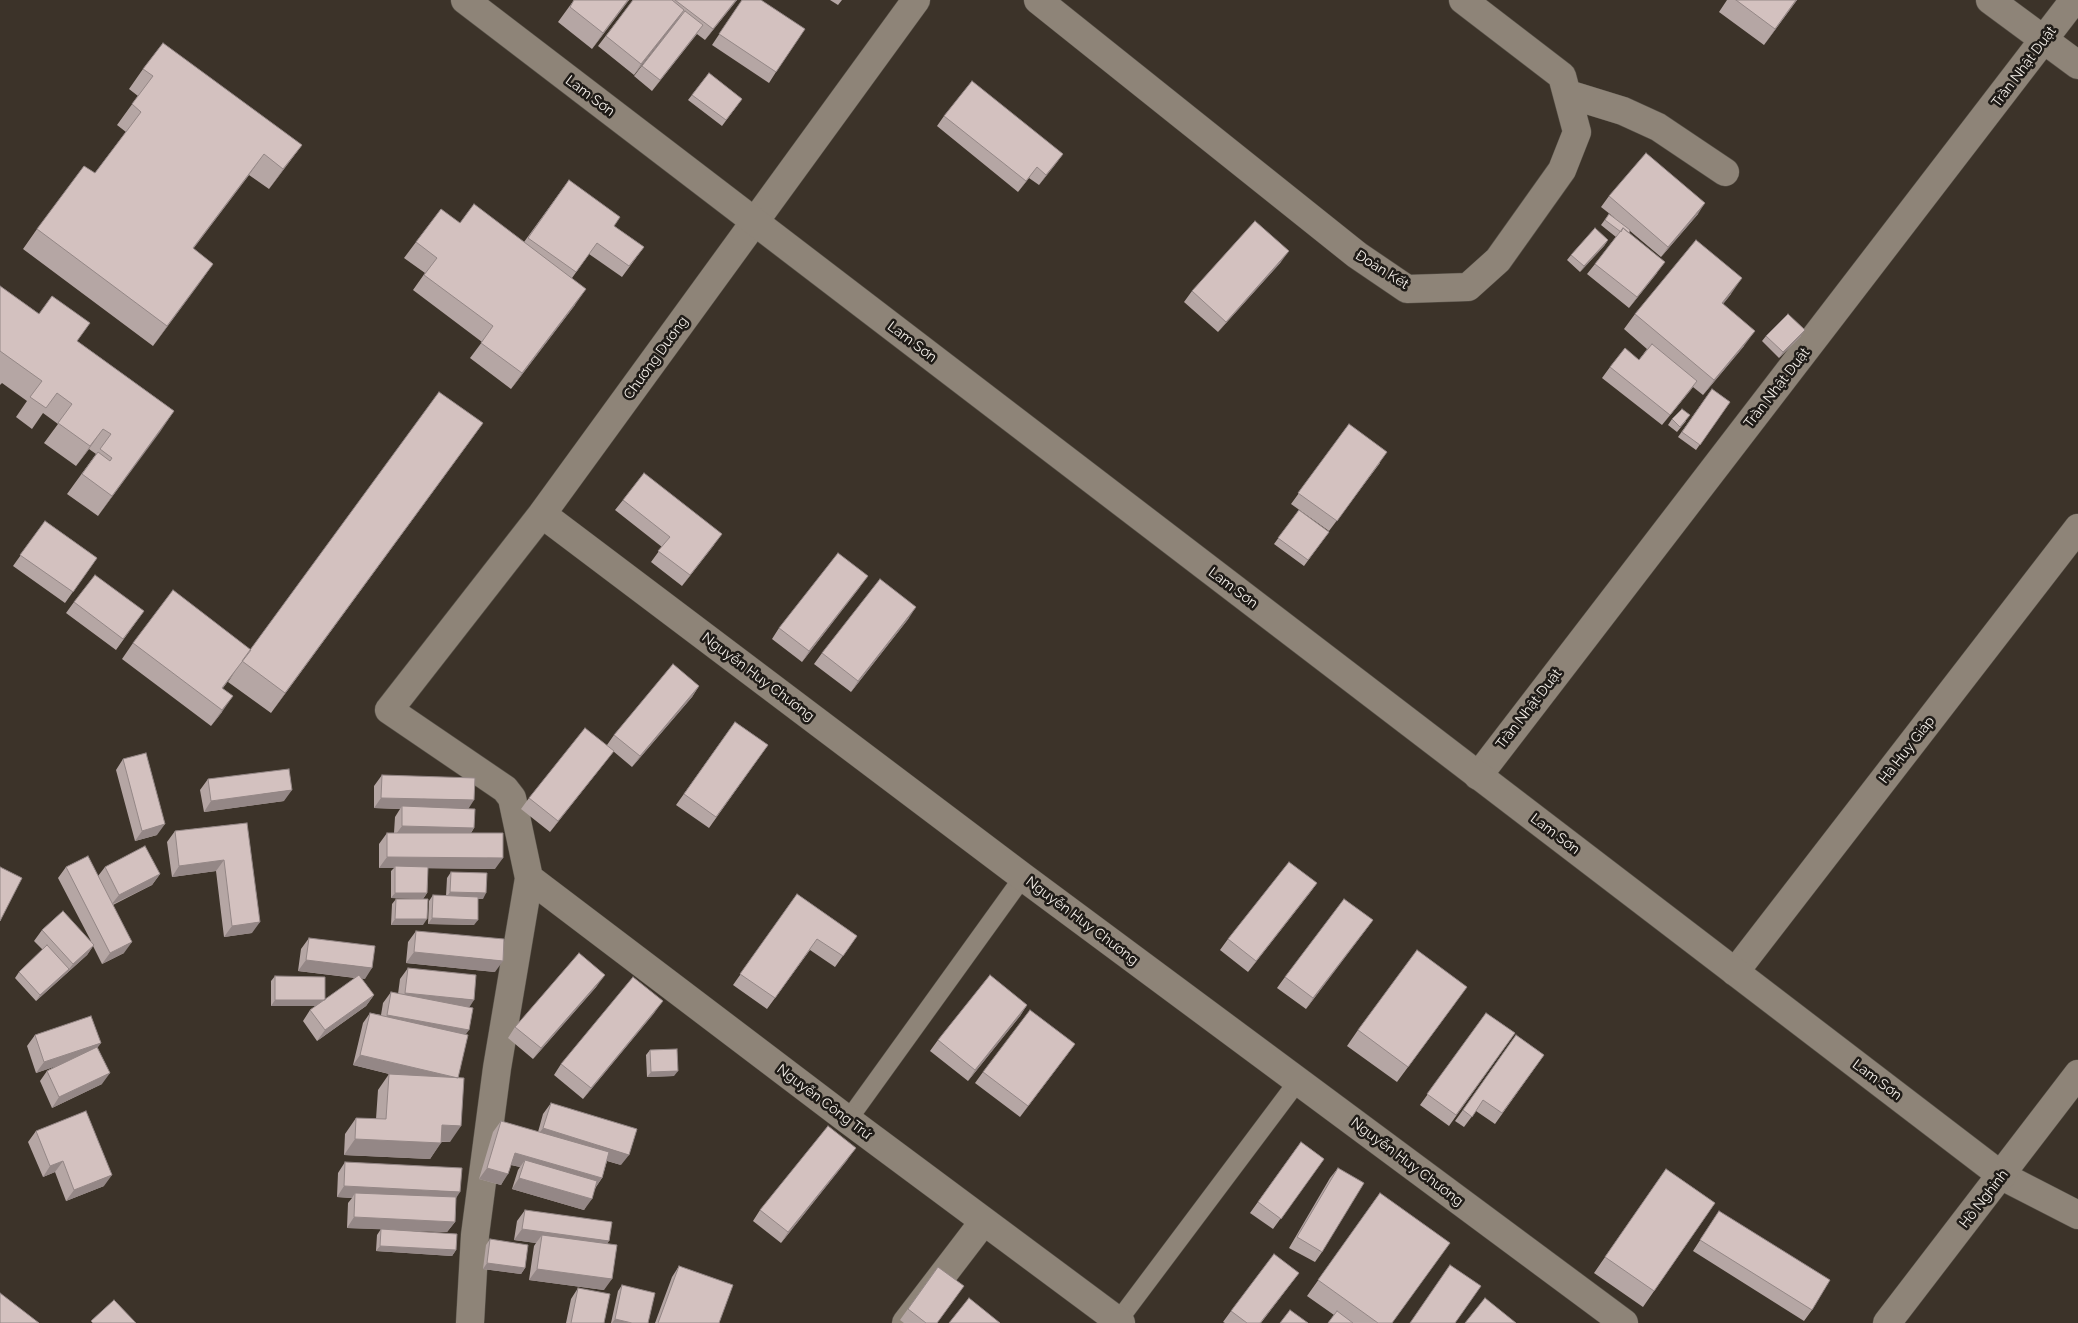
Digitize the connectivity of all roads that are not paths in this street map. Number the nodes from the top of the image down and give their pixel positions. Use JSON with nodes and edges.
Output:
{"nodes":[{"id":1,"x":465,"y":0,"type":"edge"},
{"id":2,"x":916,"y":0,"type":"edge"},
{"id":3,"x":1038,"y":0,"type":"edge"},
{"id":4,"x":1463,"y":0,"type":"edge"},
{"id":5,"x":1990,"y":0,"type":"edge"},
{"id":6,"x":2074,"y":0,"type":"edge"},
{"id":7,"x":2045,"y":41,"type":"junction"},
{"id":8,"x":2078,"y":65,"type":"edge"},
{"id":9,"x":1568,"y":94,"type":"junction"},
{"id":10,"x":1725,"y":172,"type":"dead end"},
{"id":11,"x":755,"y":222,"type":"junction"},
{"id":12,"x":542,"y":514,"type":"junction"},
{"id":13,"x":2078,"y":528,"type":"edge"},
{"id":14,"x":1478,"y":776,"type":"junction"},
{"id":15,"x":1023,"y":877,"type":"junction"},
{"id":16,"x":529,"y":878,"type":"junction"},
{"id":17,"x":1736,"y":972,"type":"junction"},
{"id":18,"x":2078,"y":1074,"type":"edge"},
{"id":19,"x":1298,"y":1081,"type":"junction"},
{"id":20,"x":848,"y":1120,"type":"junction"},
{"id":21,"x":2002,"y":1176,"type":"junction"},
{"id":22,"x":2078,"y":1215,"type":"edge"},
{"id":23,"x":984,"y":1221,"type":"junction"},
{"id":24,"x":1120,"y":1322,"type":"edge"},
{"id":25,"x":470,"y":1323,"type":"edge"},
{"id":26,"x":906,"y":1323,"type":"edge"},
{"id":27,"x":1624,"y":1323,"type":"edge"},
{"id":28,"x":1887,"y":1323,"type":"edge"}],
"edges":[{"from":1,"to":11,"type":"street","name":"Lam Sơn"},
{"from":2,"to":11,"type":"street","name":"Chương Dương"},
{"from":3,"to":9,"type":"street","name":"Đoàn Kết"},
{"from":4,"to":9,"type":"street","name":"Đoàn Kết"},
{"from":5,"to":7,"type":"street"},
{"from":6,"to":7,"type":"street","name":"Trần Nhật Duật"},
{"from":7,"to":8,"type":"street"},
{"from":7,"to":14,"type":"street","name":"Trần Nhật Duật"},
{"from":9,"to":10,"type":"street"},
{"from":11,"to":12,"type":"street","name":"Chương Dương"},
{"from":11,"to":14,"type":"street","name":"Lam Sơn"},
{"from":12,"to":15,"type":"street","name":"Nguyễn Huy Chương"},
{"from":12,"to":16,"type":"street","name":"Chương Dương"},
{"from":13,"to":17,"type":"street","name":"Hà Huy Giáp"},
{"from":14,"to":17,"type":"street","name":"Lam Sơn"},
{"from":15,"to":19,"type":"street","name":"Nguyễn Huy Chương"},
{"from":15,"to":20,"type":"lane"},
{"from":16,"to":20,"type":"street","name":"Nguyễn Công Trứ"},
{"from":16,"to":25,"type":"street"},
{"from":17,"to":21,"type":"street","name":"Lam Sơn"},
{"from":18,"to":21,"type":"street","name":"Hồ Nghinh"},
{"from":19,"to":24,"type":"lane"},
{"from":19,"to":27,"type":"street","name":"Nguyễn Huy Chương"},
{"from":20,"to":23,"type":"street","name":"Nguyễn Công Trứ"},
{"from":21,"to":22,"type":"street","name":"Lam Sơn"},
{"from":21,"to":28,"type":"street","name":"Hồ Nghinh"},
{"from":23,"to":24,"type":"street","name":"Nguyễn Công Trứ"},
{"from":23,"to":26,"type":"street"}]}
